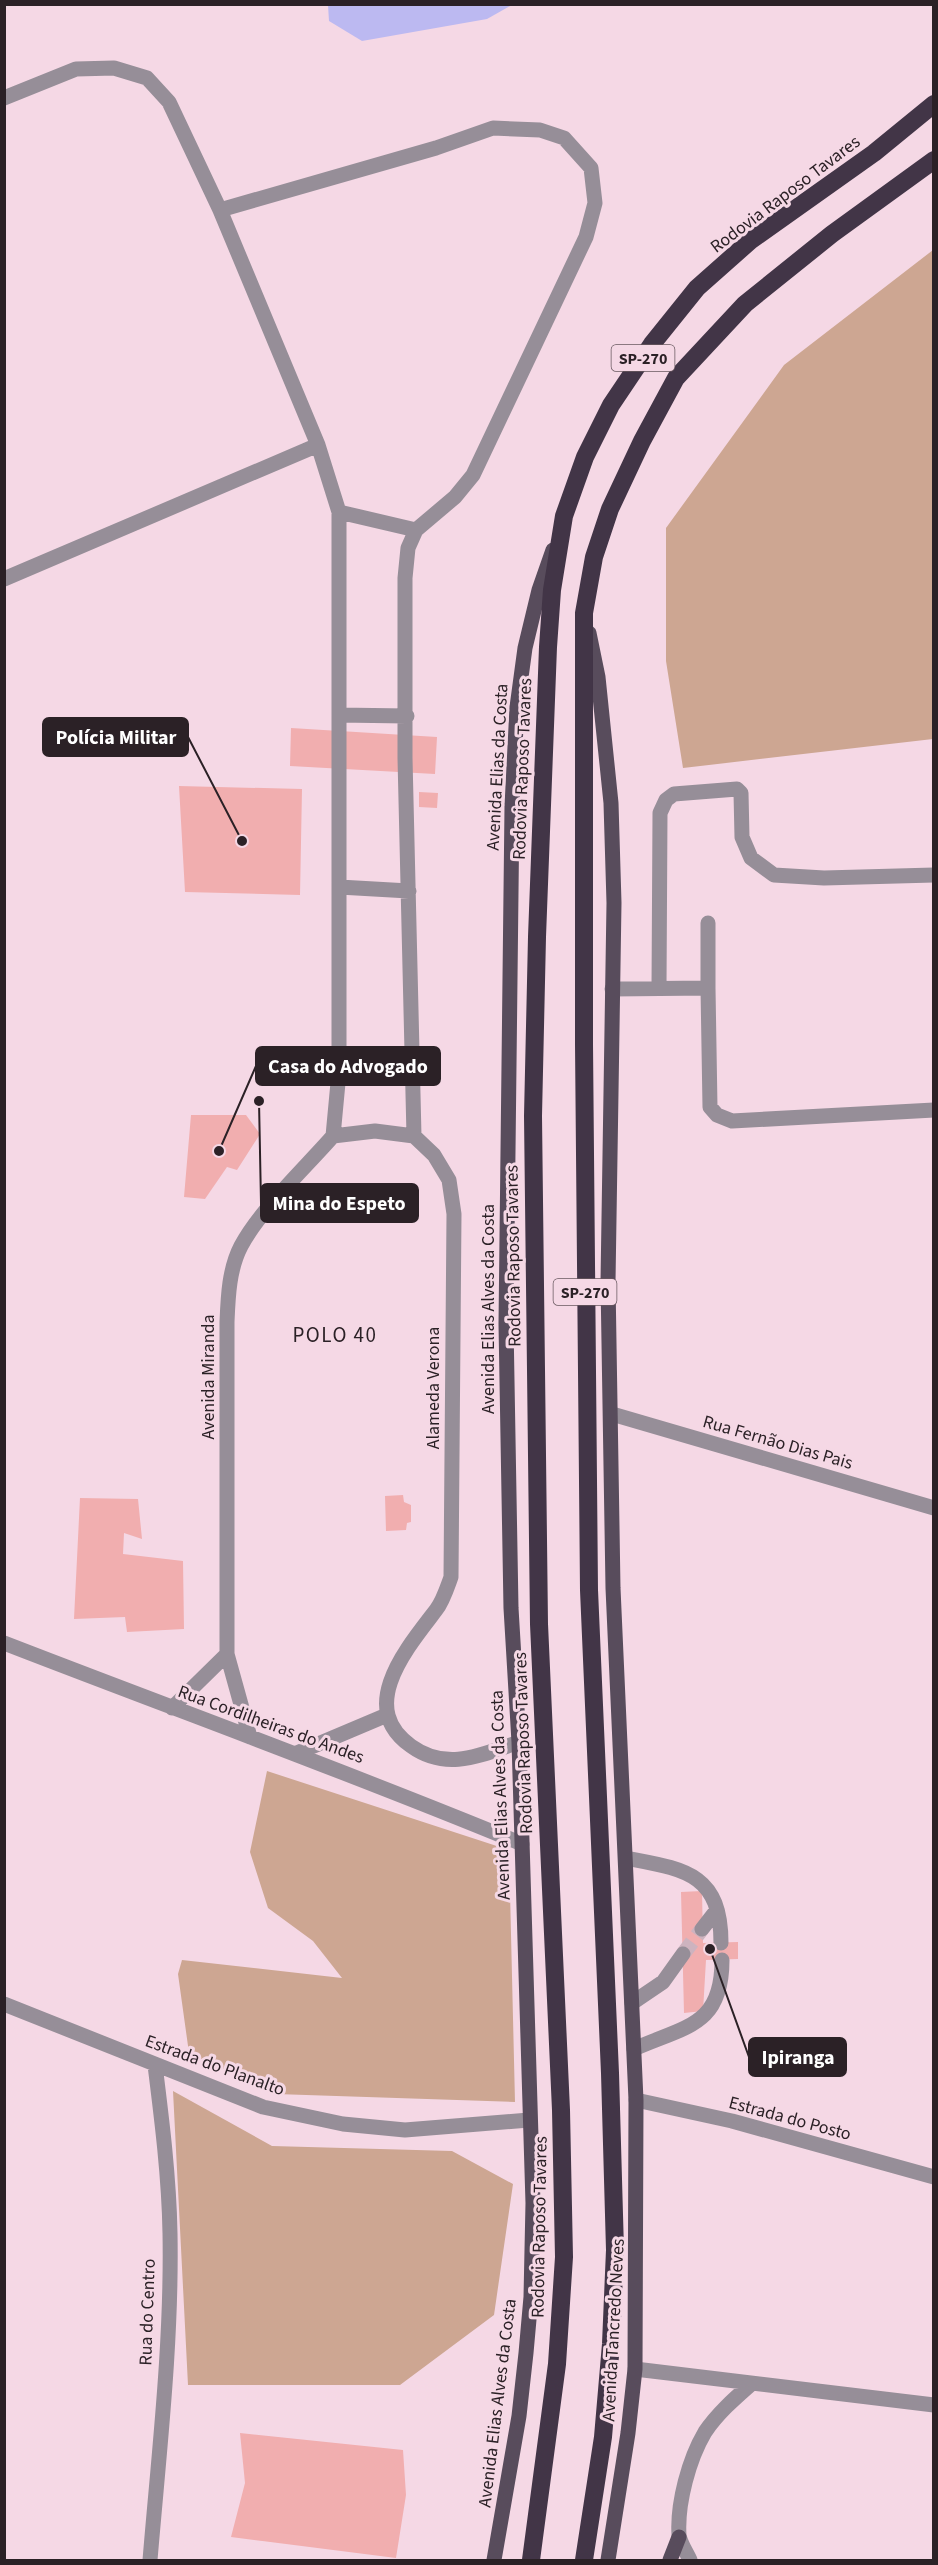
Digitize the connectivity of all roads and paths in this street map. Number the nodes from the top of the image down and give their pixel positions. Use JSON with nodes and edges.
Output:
{"nodes":[{"id":1,"x":4,"y":98,"type":"edge"},
{"id":2,"x":933,"y":104,"type":"edge"},
{"id":3,"x":933,"y":160,"type":"edge"},
{"id":4,"x":220,"y":210,"type":"junction"},
{"id":5,"x":318,"y":445,"type":"junction"},
{"id":6,"x":339,"y":512,"type":"junction"},
{"id":7,"x":564,"y":516,"type":"junction"},
{"id":8,"x":416,"y":530,"type":"junction"},
{"id":9,"x":4,"y":579,"type":"edge"},
{"id":10,"x":584,"y":613,"type":"junction"},
{"id":11,"x":339,"y":715,"type":"junction"},
{"id":12,"x":406,"y":716,"type":"junction"},
{"id":13,"x":933,"y":875,"type":"edge"},
{"id":14,"x":339,"y":887,"type":"junction"},
{"id":15,"x":409,"y":891,"type":"junction"},
{"id":16,"x":708,"y":923,"type":"dead end"},
{"id":17,"x":659,"y":987,"type":"junction"},
{"id":18,"x":708,"y":988,"type":"junction"},
{"id":19,"x":612,"y":989,"type":"junction"},
{"id":20,"x":508,"y":1026,"type":"joint"},
{"id":21,"x":933,"y":1110,"type":"edge"},
{"id":22,"x":333,"y":1136,"type":"junction"},
{"id":23,"x":414,"y":1136,"type":"junction"},
{"id":24,"x":612,"y":1414,"type":"junction"},
{"id":25,"x":933,"y":1508,"type":"edge"},
{"id":26,"x":4,"y":1642,"type":"edge"},
{"id":27,"x":227,"y":1654,"type":"junction"},
{"id":28,"x":172,"y":1708,"type":"junction"},
{"id":29,"x":387,"y":1715,"type":"junction"},
{"id":30,"x":250,"y":1737,"type":"junction"},
{"id":31,"x":519,"y":1742,"type":"junction"},
{"id":32,"x":297,"y":1753,"type":"junction"},
{"id":33,"x":522,"y":1844,"type":"junction"},
{"id":34,"x":626,"y":1858,"type":"junction"},
{"id":35,"x":716,"y":1911,"type":"junction"},
{"id":36,"x":702,"y":1929,"type":"tunnel mouth"},
{"id":37,"x":721,"y":1942,"type":"dead end"},
{"id":38,"x":683,"y":1954,"type":"tunnel mouth"},
{"id":39,"x":722,"y":1960,"type":"dead end"},
{"id":40,"x":632,"y":2003,"type":"junction"},
{"id":41,"x":4,"y":2004,"type":"edge"},
{"id":42,"x":634,"y":2049,"type":"junction"},
{"id":43,"x":155,"y":2065,"type":"junction"},
{"id":44,"x":636,"y":2100,"type":"junction"},
{"id":45,"x":529,"y":2120,"type":"junction"},
{"id":46,"x":933,"y":2177,"type":"edge"},
{"id":47,"x":634,"y":2369,"type":"junction"},
{"id":48,"x":750,"y":2385,"type":"junction"},
{"id":49,"x":933,"y":2405,"type":"edge"},
{"id":50,"x":679,"y":2537,"type":"junction"},
{"id":51,"x":150,"y":2560,"type":"edge"},
{"id":52,"x":494,"y":2560,"type":"edge"},
{"id":53,"x":531,"y":2560,"type":"edge"},
{"id":54,"x":584,"y":2560,"type":"edge"},
{"id":55,"x":608,"y":2560,"type":"edge"},
{"id":56,"x":670,"y":2560,"type":"edge"},
{"id":57,"x":690,"y":2560,"type":"edge"}],
"edges":[{"from":1,"to":4,"type":"street"},
{"from":2,"to":7,"type":"highway","name":"Rodovia Raposo Tavares","number":"SP-270"},
{"from":3,"to":10,"type":"highway","number":"SP-270"},
{"from":4,"to":5,"type":"street"},
{"from":4,"to":8,"type":"street"},
{"from":5,"to":6,"type":"street"},
{"from":5,"to":9,"type":"street"},
{"from":6,"to":8,"type":"street"},
{"from":6,"to":11,"type":"street"},
{"from":7,"to":20,"type":"main road","name":"Avenida Elias da Costa"},
{"from":7,"to":53,"type":"highway","name":"Rodovia Raposo Tavares","number":"SP-270"},
{"from":8,"to":12,"type":"street"},
{"from":10,"to":19,"type":"main road","name":"Avenida Tancredo Neves"},
{"from":10,"to":54,"type":"highway","number":"SP-270"},
{"from":11,"to":12,"type":"street"},
{"from":11,"to":14,"type":"street"},
{"from":12,"to":15,"type":"street"},
{"from":13,"to":17,"type":"street"},
{"from":14,"to":15,"type":"street"},
{"from":14,"to":22,"type":"street"},
{"from":15,"to":23,"type":"street"},
{"from":16,"to":18,"type":"street"},
{"from":17,"to":18,"type":"street"},
{"from":17,"to":19,"type":"street"},
{"from":18,"to":21,"type":"street"},
{"from":19,"to":24,"type":"main road","name":"Avenida Tancredo Neves"},
{"from":20,"to":31,"type":"main road","name":"Avenida Elias Alves da Costa"},
{"from":22,"to":23,"type":"street"},
{"from":22,"to":27,"type":"street","name":"Avenida Miranda"},
{"from":23,"to":29,"type":"street","name":"Alameda Verona"},
{"from":24,"to":25,"type":"street","name":"Rua Fernão Dias Pais"},
{"from":24,"to":34,"type":"main road","name":"Avenida Tancredo Neves"},
{"from":26,"to":28,"type":"street","name":"Rua Cordilheiras do Andes"},
{"from":27,"to":28,"type":"street"},
{"from":27,"to":30,"type":"street","name":"Avenida Miranda"},
{"from":28,"to":30,"type":"street","name":"Rua Cordilheiras do Andes"},
{"from":29,"to":31,"type":"street"},
{"from":29,"to":32,"type":"street"},
{"from":30,"to":32,"type":"street","name":"Rua Cordilheiras do Andes"},
{"from":31,"to":33,"type":"main road","name":"Avenida Elias Alves da Costa"},
{"from":32,"to":33,"type":"street","name":"Rua Cordilheiras do Andes"},
{"from":33,"to":45,"type":"main road","name":"Avenida Elias Alves da Costa"},
{"from":34,"to":35,"type":"street"},
{"from":34,"to":40,"type":"main road","name":"Avenida Tancredo Neves"},
{"from":35,"to":36,"type":"street"},
{"from":35,"to":37,"type":"street"},
{"from":38,"to":40,"type":"street"},
{"from":39,"to":42,"type":"street"},
{"from":40,"to":42,"type":"main road","name":"Avenida Tancredo Neves"},
{"from":41,"to":43,"type":"street","name":"Estrada do Planalto"},
{"from":42,"to":44,"type":"main road","name":"Avenida Tancredo Neves"},
{"from":43,"to":45,"type":"street","name":"Estrada do Planalto"},
{"from":43,"to":51,"type":"street","name":"Rua do Centro"},
{"from":44,"to":46,"type":"street","name":"Estrada do Posto"},
{"from":44,"to":47,"type":"main road","name":"Avenida Tancredo Neves"},
{"from":45,"to":52,"type":"main road","name":"Avenida Elias Alves da Costa"},
{"from":47,"to":48,"type":"street"},
{"from":47,"to":55,"type":"main road","name":"Avenida Tancredo Neves"},
{"from":48,"to":49,"type":"street"},
{"from":48,"to":50,"type":"street"},
{"from":50,"to":56,"type":"main road"},
{"from":50,"to":57,"type":"street"}]}
